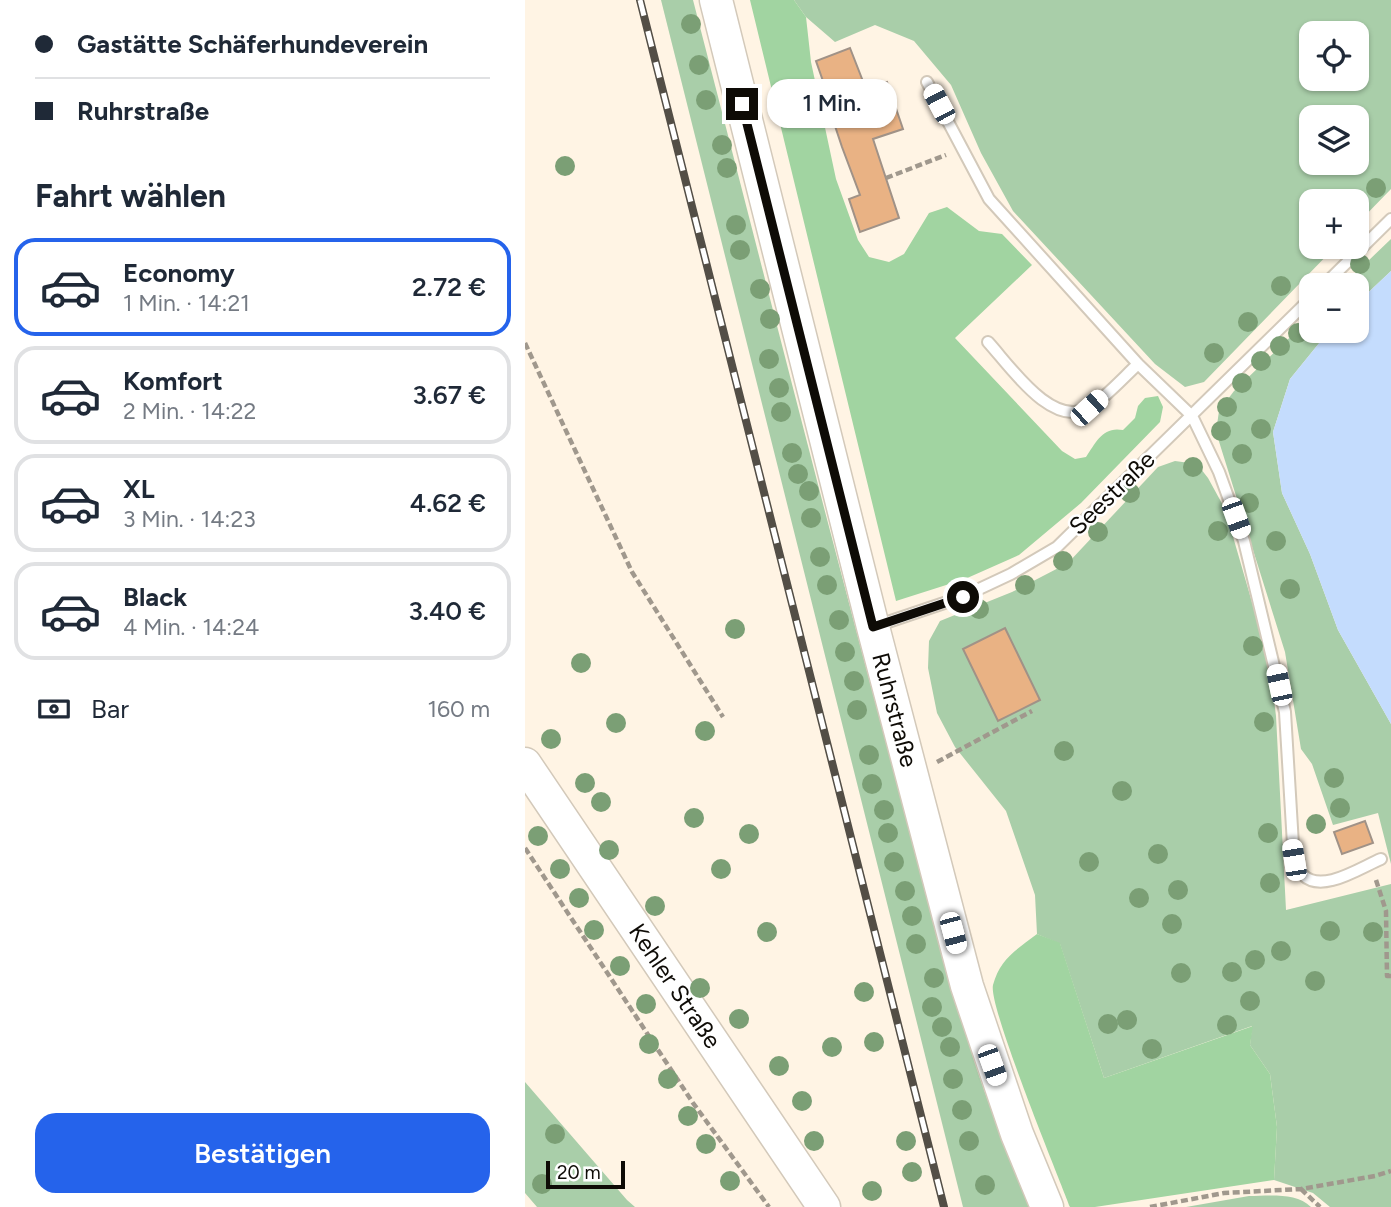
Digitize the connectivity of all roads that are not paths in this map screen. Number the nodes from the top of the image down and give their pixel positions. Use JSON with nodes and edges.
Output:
{"nodes":[{"id":1,"x":716,"y":0,"type":"edge"},
{"id":2,"x":927,"y":82,"type":"dead end"},
{"id":3,"x":1391,"y":219,"type":"edge"},
{"id":4,"x":1336,"y":273,"type":"edge"},
{"id":5,"x":1299,"y":310,"type":"edge"},
{"id":6,"x":988,"y":342,"type":"dead end"},
{"id":7,"x":1138,"y":364,"type":"junction"},
{"id":8,"x":1192,"y":416,"type":"junction"},
{"id":9,"x":873,"y":627,"type":"junction"},
{"id":10,"x":525,"y":764,"type":"edge"},
{"id":11,"x":1381,"y":859,"type":"dead end"},
{"id":12,"x":824,"y":1207,"type":"edge"},
{"id":13,"x":1047,"y":1207,"type":"edge"}],
"edges":[{"from":1,"to":9,"type":"street","name":"Ruhrstraße"},
{"from":2,"to":7,"type":"lane"},
{"from":3,"to":4,"type":"lane"},
{"from":5,"to":8,"type":"lane","name":"Seestraße"},
{"from":6,"to":7,"type":"lane"},
{"from":7,"to":8,"type":"lane"},
{"from":8,"to":9,"type":"lane","name":"Seestraße"},
{"from":8,"to":11,"type":"lane"},
{"from":9,"to":13,"type":"street","name":"Ruhrstraße"},
{"from":10,"to":12,"type":"street","name":"Kehler Straße"}]}
